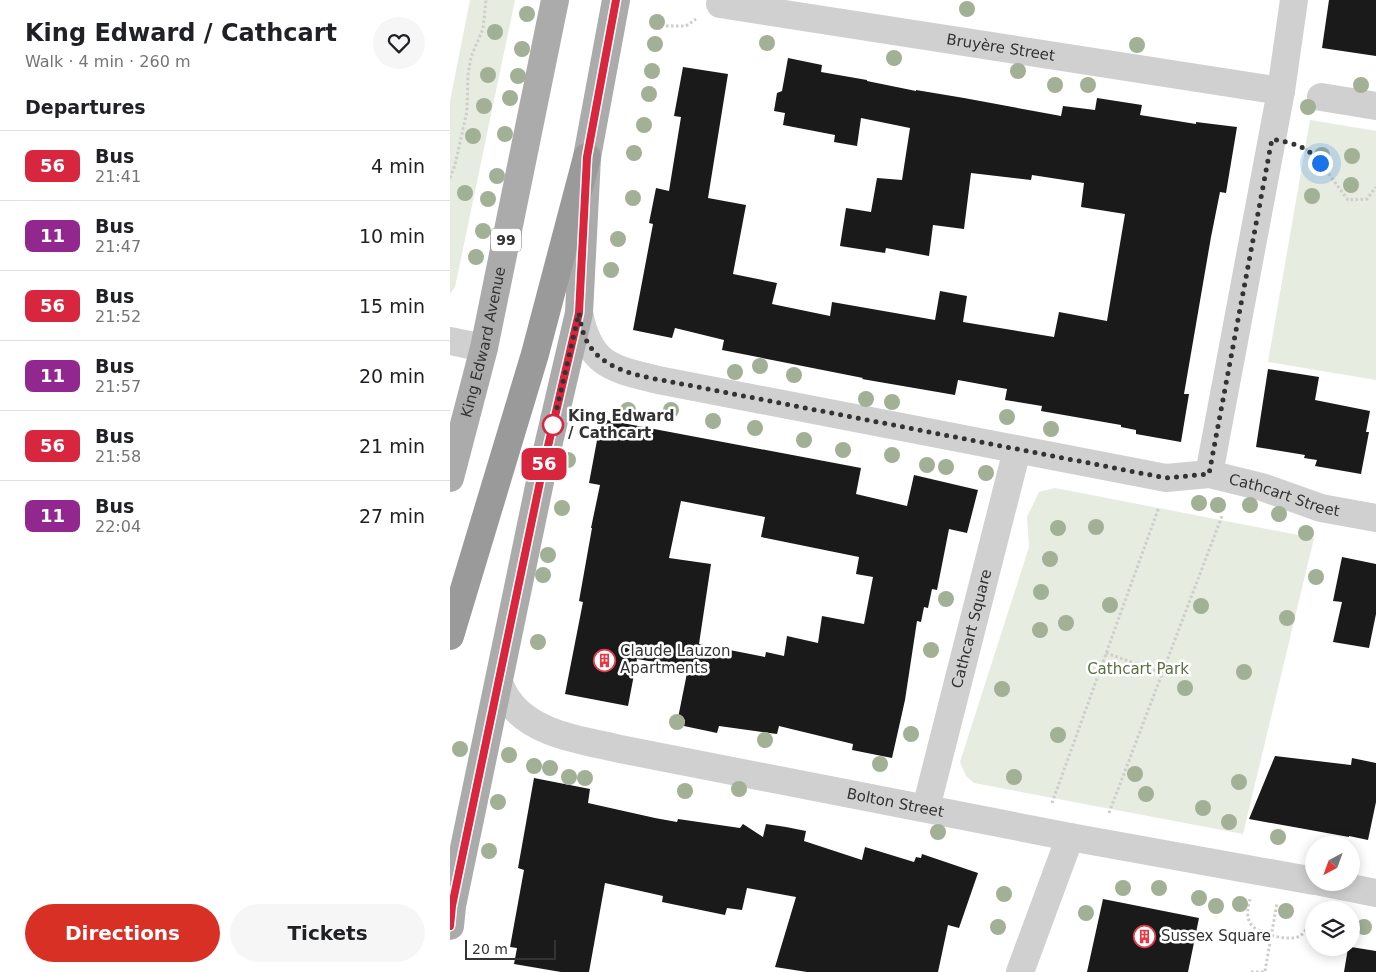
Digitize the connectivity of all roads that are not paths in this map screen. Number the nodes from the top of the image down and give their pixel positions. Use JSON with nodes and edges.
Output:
{"nodes":[{"id":1,"x":555,"y":0,"type":"edge"},
{"id":2,"x":616,"y":0,"type":"edge"},
{"id":3,"x":1294,"y":0,"type":"edge"},
{"id":4,"x":720,"y":4,"type":"dead end"},
{"id":5,"x":1281,"y":91,"type":"junction"},
{"id":6,"x":1321,"y":97,"type":"dead end"},
{"id":7,"x":1376,"y":106,"type":"edge"},
{"id":8,"x":587,"y":157,"type":"junction"},
{"id":9,"x":579,"y":313,"type":"junction"},
{"id":10,"x":450,"y":342,"type":"edge"},
{"id":11,"x":484,"y":348,"type":"junction"},
{"id":12,"x":1018,"y":450,"type":"junction"},
{"id":13,"x":1209,"y":474,"type":"junction"},
{"id":14,"x":450,"y":478,"type":"edge"},
{"id":15,"x":1376,"y":518,"type":"edge"},
{"id":16,"x":450,"y":636,"type":"edge"},
{"id":17,"x":499,"y":683,"type":"junction"},
{"id":18,"x":926,"y":808,"type":"junction"},
{"id":19,"x":1070,"y":837,"type":"junction"},
{"id":20,"x":1305,"y":879,"type":"edge"},
{"id":21,"x":1360,"y":890,"type":"edge"},
{"id":22,"x":1376,"y":893,"type":"edge"},
{"id":23,"x":450,"y":926,"type":"edge"},
{"id":24,"x":1020,"y":972,"type":"edge"}],
"edges":[{"from":1,"to":11,"type":"main road","name":"King Edward Avenue","number":"99"},
{"from":2,"to":8,"type":"main road"},
{"from":3,"to":5,"type":"street"},
{"from":4,"to":5,"type":"street","name":"Bruyère Street"},
{"from":5,"to":13,"type":"street"},
{"from":6,"to":7,"type":"street"},
{"from":8,"to":9,"type":"main road"},
{"from":8,"to":16,"type":"highway"},
{"from":9,"to":12,"type":"street","name":"Cathcart Street"},
{"from":9,"to":17,"type":"main road"},
{"from":10,"to":11,"type":"street"},
{"from":11,"to":14,"type":"main road","name":"King Edward Avenue","number":"99"},
{"from":12,"to":13,"type":"street","name":"Cathcart Street"},
{"from":12,"to":18,"type":"street","name":"Cathcart Square"},
{"from":13,"to":15,"type":"street","name":"Cathcart Street"},
{"from":17,"to":18,"type":"street","name":"Bolton Street"},
{"from":17,"to":23,"type":"main road"},
{"from":18,"to":19,"type":"street","name":"Bolton Street"},
{"from":19,"to":20,"type":"street","name":"Bolton Street"},
{"from":19,"to":24,"type":"street"},
{"from":21,"to":22,"type":"street"}]}
